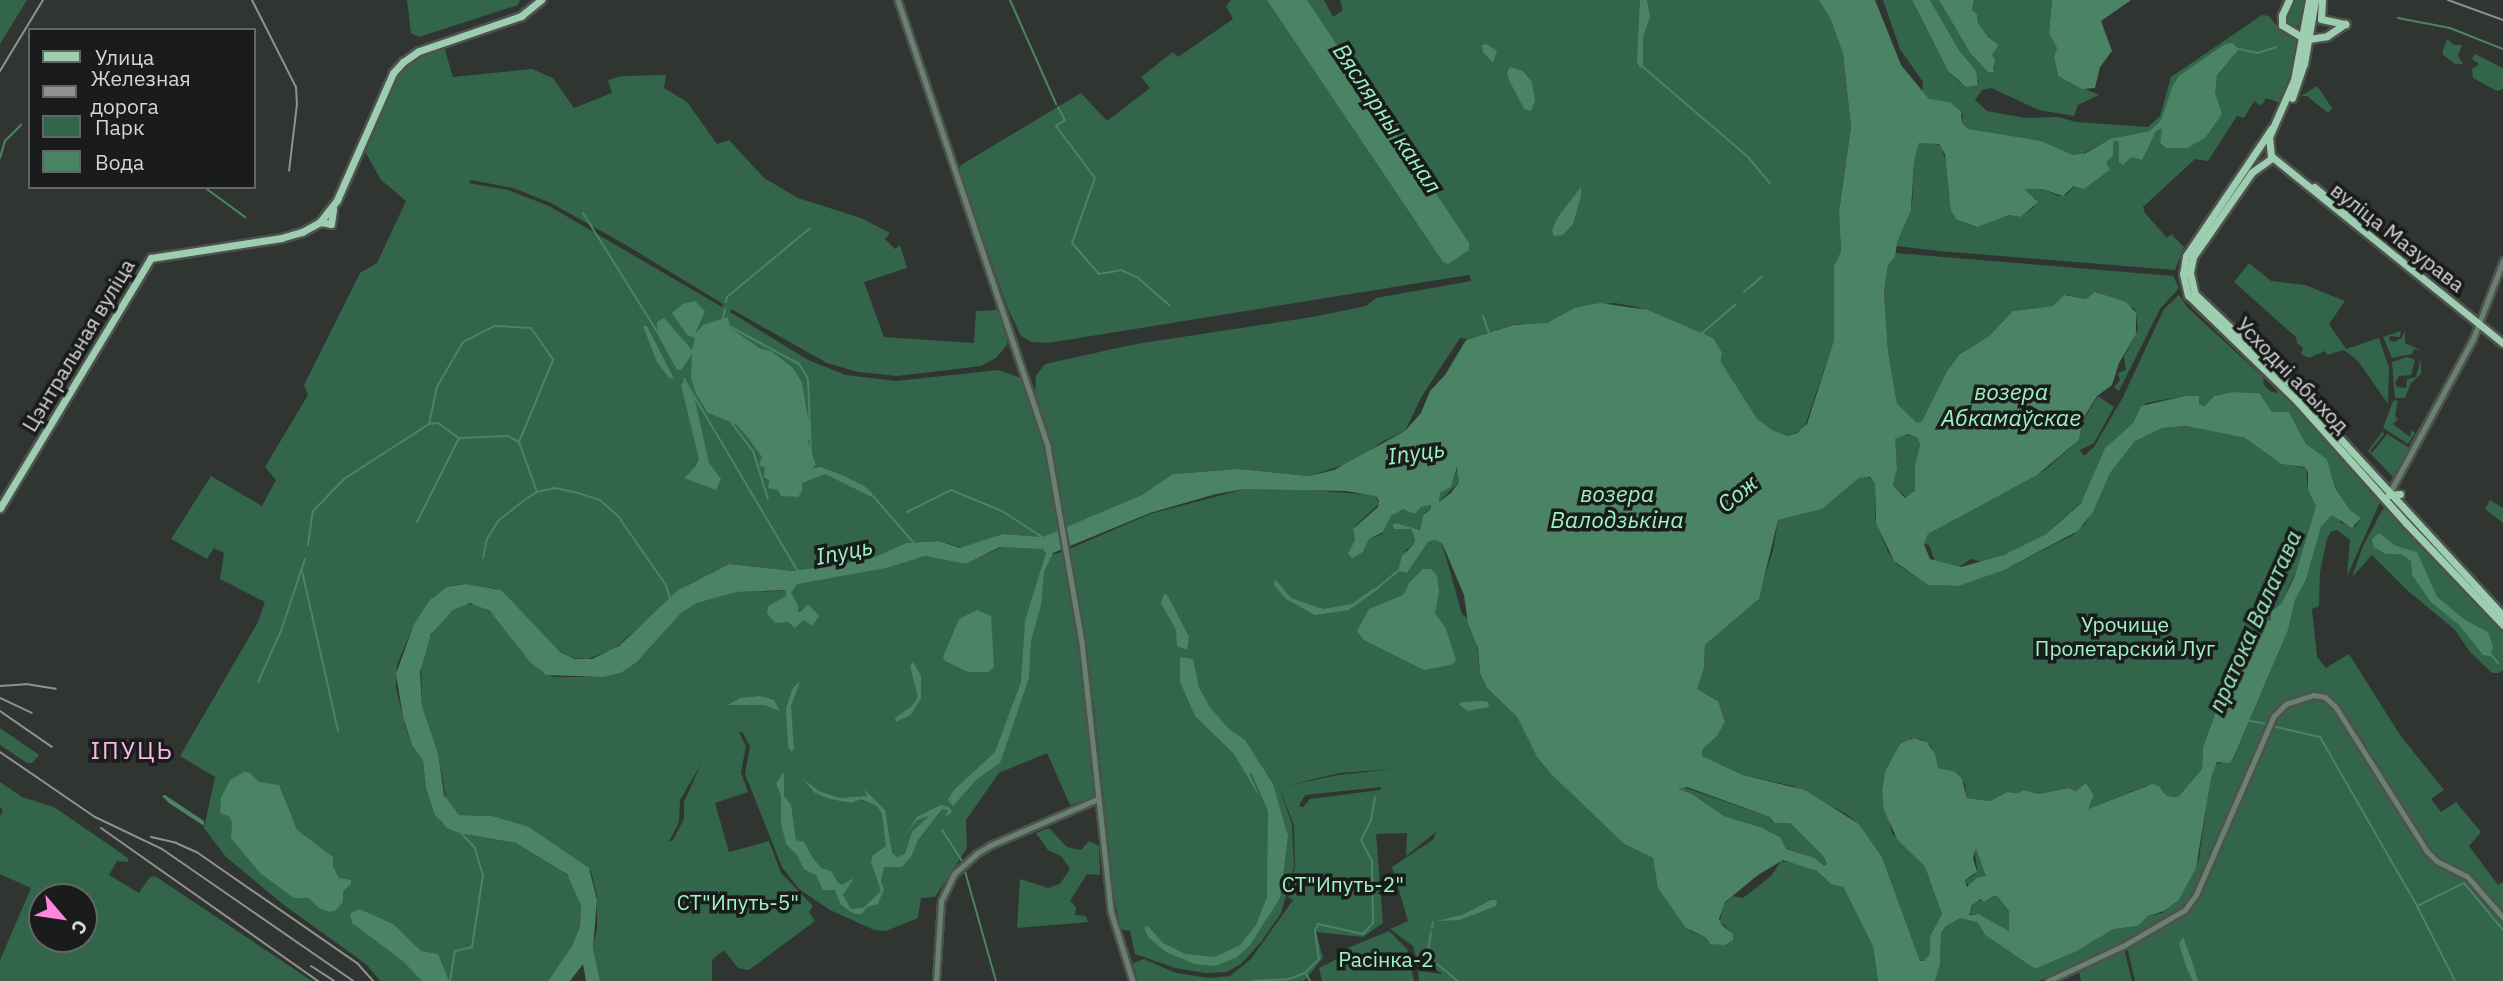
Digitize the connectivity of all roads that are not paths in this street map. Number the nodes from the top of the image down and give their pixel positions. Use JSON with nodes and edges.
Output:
{"nodes":[{"id":1,"x":541,"y":0,"type":"edge"},
{"id":2,"x":898,"y":0,"type":"edge"},
{"id":3,"x":2289,"y":0,"type":"edge"},
{"id":4,"x":2312,"y":0,"type":"edge"},
{"id":5,"x":2322,"y":0,"type":"edge"},
{"id":6,"x":2309,"y":22,"type":"junction"},
{"id":7,"x":2291,"y":32,"type":"junction"},
{"id":8,"x":2320,"y":36,"type":"junction"},
{"id":9,"x":2307,"y":39,"type":"junction"},
{"id":10,"x":2272,"y":128,"type":"junction"},
{"id":11,"x":2273,"y":156,"type":"junction"},
{"id":12,"x":2281,"y":166,"type":"junction"},
{"id":13,"x":2256,"y":168,"type":"junction"},
{"id":14,"x":2296,"y":175,"type":"junction"},
{"id":15,"x":2236,"y":189,"type":"junction"},
{"id":16,"x":337,"y":200,"type":"junction"},
{"id":17,"x":320,"y":222,"type":"junction"},
{"id":18,"x":2503,"y":261,"type":"edge"},
{"id":19,"x":2480,"y":322,"type":"junction"},
{"id":20,"x":2503,"y":337,"type":"edge"},
{"id":21,"x":2503,"y":342,"type":"edge"},
{"id":22,"x":2400,"y":494,"type":"dead end"},
{"id":23,"x":2387,"y":498,"type":"junction"},
{"id":24,"x":0,"y":508,"type":"edge"},
{"id":25,"x":2503,"y":616,"type":"edge"},
{"id":26,"x":2503,"y":625,"type":"edge"},
{"id":27,"x":1095,"y":800,"type":"junction"},
{"id":28,"x":2503,"y":918,"type":"edge"},
{"id":29,"x":936,"y":981,"type":"edge"},
{"id":30,"x":1133,"y":981,"type":"edge"},
{"id":31,"x":2048,"y":981,"type":"edge"}],
"edges":[{"from":1,"to":16,"type":"main road"},
{"from":2,"to":27,"type":"street"},
{"from":3,"to":7,"type":"main road"},
{"from":4,"to":6,"type":"main road"},
{"from":5,"to":8,"type":"main road"},
{"from":6,"to":7,"type":"main road"},
{"from":6,"to":8,"type":"main road"},
{"from":6,"to":9,"type":"main road"},
{"from":7,"to":9,"type":"main road"},
{"from":8,"to":9,"type":"main road"},
{"from":9,"to":10,"type":"main road","name":"Усходні абыход"},
{"from":9,"to":11,"type":"main road"},
{"from":10,"to":11,"type":"main road"},
{"from":10,"to":15,"type":"main road","name":"Усходні абыход"},
{"from":11,"to":12,"type":"main road","name":"вуліца Мазурава"},
{"from":11,"to":13,"type":"main road","name":"Усходні абыход"},
{"from":11,"to":14,"type":"main road","name":"вуліца Мазурава"},
{"from":12,"to":13,"type":"main road"},
{"from":12,"to":14,"type":"main road","name":"вуліца Мазурава"},
{"from":13,"to":15,"type":"main road","name":"Усходні абыход"},
{"from":14,"to":19,"type":"main road","name":"вуліца Мазурава"},
{"from":15,"to":23,"type":"main road","name":"Усходні абыход"},
{"from":16,"to":17,"type":"main road"},
{"from":16,"to":17,"type":"main road"},
{"from":17,"to":24,"type":"main road","name":"Цэнтральная вуліца"},
{"from":18,"to":19,"type":"street"},
{"from":19,"to":20,"type":"main road","name":"вуліца Мазурава"},
{"from":19,"to":21,"type":"main road","name":"вуліца Мазурава"},
{"from":19,"to":23,"type":"street"},
{"from":22,"to":23,"type":"main road"},
{"from":23,"to":25,"type":"main road","name":"Усходні абыход"},
{"from":23,"to":26,"type":"main road","name":"Усходні абыход"},
{"from":27,"to":29,"type":"street"},
{"from":27,"to":30,"type":"street"},
{"from":28,"to":31,"type":"street"}]}
